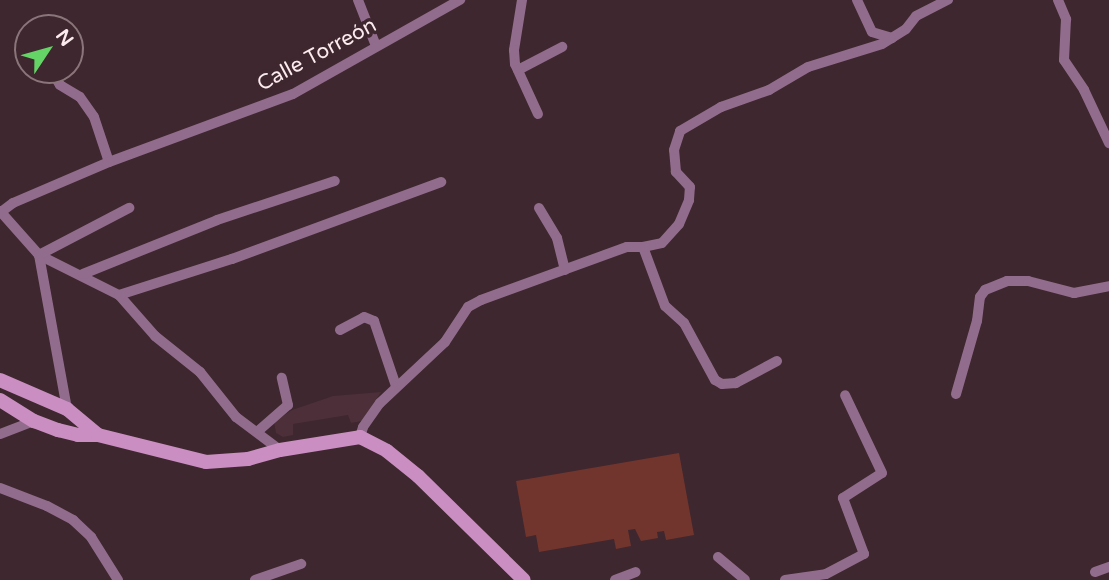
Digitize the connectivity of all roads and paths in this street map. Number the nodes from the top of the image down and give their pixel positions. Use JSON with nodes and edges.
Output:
{"nodes":[{"id":1,"x":358,"y":0,"type":"edge"},
{"id":2,"x":460,"y":0,"type":"edge"},
{"id":3,"x":523,"y":0,"type":"edge"},
{"id":4,"x":857,"y":0,"type":"edge"},
{"id":5,"x":948,"y":0,"type":"edge"},
{"id":6,"x":1058,"y":0,"type":"edge"},
{"id":7,"x":892,"y":38,"type":"junction"},
{"id":8,"x":376,"y":46,"type":"junction"},
{"id":9,"x":562,"y":47,"type":"dead end"},
{"id":10,"x":518,"y":70,"type":"junction"},
{"id":11,"x":59,"y":84,"type":"edge"},
{"id":12,"x":538,"y":114,"type":"dead end"},
{"id":13,"x":1109,"y":143,"type":"edge"},
{"id":14,"x":109,"y":162,"type":"junction"},
{"id":15,"x":335,"y":181,"type":"dead end"},
{"id":16,"x":441,"y":182,"type":"dead end"},
{"id":17,"x":129,"y":208,"type":"dead end"},
{"id":18,"x":539,"y":208,"type":"dead end"},
{"id":19,"x":0,"y":211,"type":"edge"},
{"id":20,"x":643,"y":247,"type":"junction"},
{"id":21,"x":39,"y":255,"type":"junction"},
{"id":22,"x":565,"y":270,"type":"junction"},
{"id":23,"x":83,"y":274,"type":"junction"},
{"id":24,"x":1109,"y":286,"type":"edge"},
{"id":25,"x":119,"y":295,"type":"junction"},
{"id":26,"x":340,"y":330,"type":"dead end"},
{"id":27,"x":777,"y":361,"type":"dead end"},
{"id":28,"x":282,"y":378,"type":"dead end"},
{"id":29,"x":0,"y":380,"type":"edge"},
{"id":30,"x":396,"y":386,"type":"junction"},
{"id":31,"x":956,"y":394,"type":"dead end"},
{"id":32,"x":845,"y":395,"type":"dead end"},
{"id":33,"x":45,"y":399,"type":"junction"},
{"id":34,"x":0,"y":400,"type":"edge"},
{"id":35,"x":67,"y":409,"type":"junction"},
{"id":36,"x":34,"y":421,"type":"junction"},
{"id":37,"x":58,"y":430,"type":"junction"},
{"id":38,"x":257,"y":432,"type":"junction"},
{"id":39,"x":0,"y":434,"type":"edge"},
{"id":40,"x":98,"y":435,"type":"junction"},
{"id":41,"x":360,"y":437,"type":"junction"},
{"id":42,"x":279,"y":450,"type":"junction"},
{"id":43,"x":0,"y":488,"type":"edge"},
{"id":44,"x":718,"y":557,"type":"dead end"},
{"id":45,"x":301,"y":564,"type":"dead end"},
{"id":46,"x":1109,"y":567,"type":"edge"},
{"id":47,"x":636,"y":572,"type":"dead end"},
{"id":48,"x":1095,"y":572,"type":"dead end"},
{"id":49,"x":829,"y":577,"type":"edge"},
{"id":50,"x":118,"y":580,"type":"edge"},
{"id":51,"x":255,"y":580,"type":"edge"},
{"id":52,"x":524,"y":580,"type":"edge"},
{"id":53,"x":615,"y":580,"type":"edge"},
{"id":54,"x":745,"y":580,"type":"edge"},
{"id":55,"x":785,"y":580,"type":"edge"}],
"edges":[{"from":1,"to":8,"type":"street"},
{"from":2,"to":8,"type":"street","name":"Calle Torreón"},
{"from":3,"to":10,"type":"street"},
{"from":4,"to":7,"type":"street"},
{"from":5,"to":7,"type":"street"},
{"from":6,"to":13,"type":"street"},
{"from":7,"to":20,"type":"street"},
{"from":8,"to":14,"type":"street","name":"Calle Torreón"},
{"from":9,"to":10,"type":"street"},
{"from":10,"to":12,"type":"street"},
{"from":11,"to":14,"type":"street"},
{"from":14,"to":19,"type":"street","name":"Calle Torreón"},
{"from":15,"to":23,"type":"street"},
{"from":16,"to":25,"type":"street"},
{"from":17,"to":21,"type":"street"},
{"from":18,"to":22,"type":"street"},
{"from":19,"to":21,"type":"street"},
{"from":20,"to":22,"type":"street"},
{"from":20,"to":27,"type":"street"},
{"from":21,"to":23,"type":"street"},
{"from":21,"to":35,"type":"street"},
{"from":22,"to":30,"type":"street"},
{"from":23,"to":25,"type":"street"},
{"from":24,"to":31,"type":"street"},
{"from":25,"to":38,"type":"street"},
{"from":26,"to":30,"type":"street"},
{"from":28,"to":38,"type":"street"},
{"from":29,"to":33,"type":"main road"},
{"from":30,"to":41,"type":"street"},
{"from":32,"to":49,"type":"street"},
{"from":33,"to":35,"type":"main road"},
{"from":33,"to":36,"type":"main road"},
{"from":34,"to":36,"type":"main road"},
{"from":35,"to":37,"type":"main road"},
{"from":35,"to":40,"type":"main road"},
{"from":36,"to":37,"type":"main road"},
{"from":36,"to":39,"type":"street"},
{"from":37,"to":40,"type":"main road"},
{"from":38,"to":42,"type":"street"},
{"from":40,"to":42,"type":"main road"},
{"from":41,"to":42,"type":"main road"},
{"from":41,"to":52,"type":"main road"},
{"from":43,"to":50,"type":"street"},
{"from":44,"to":54,"type":"street"},
{"from":45,"to":51,"type":"street"},
{"from":46,"to":48,"type":"street"},
{"from":47,"to":53,"type":"street"},
{"from":49,"to":55,"type":"street"}]}
